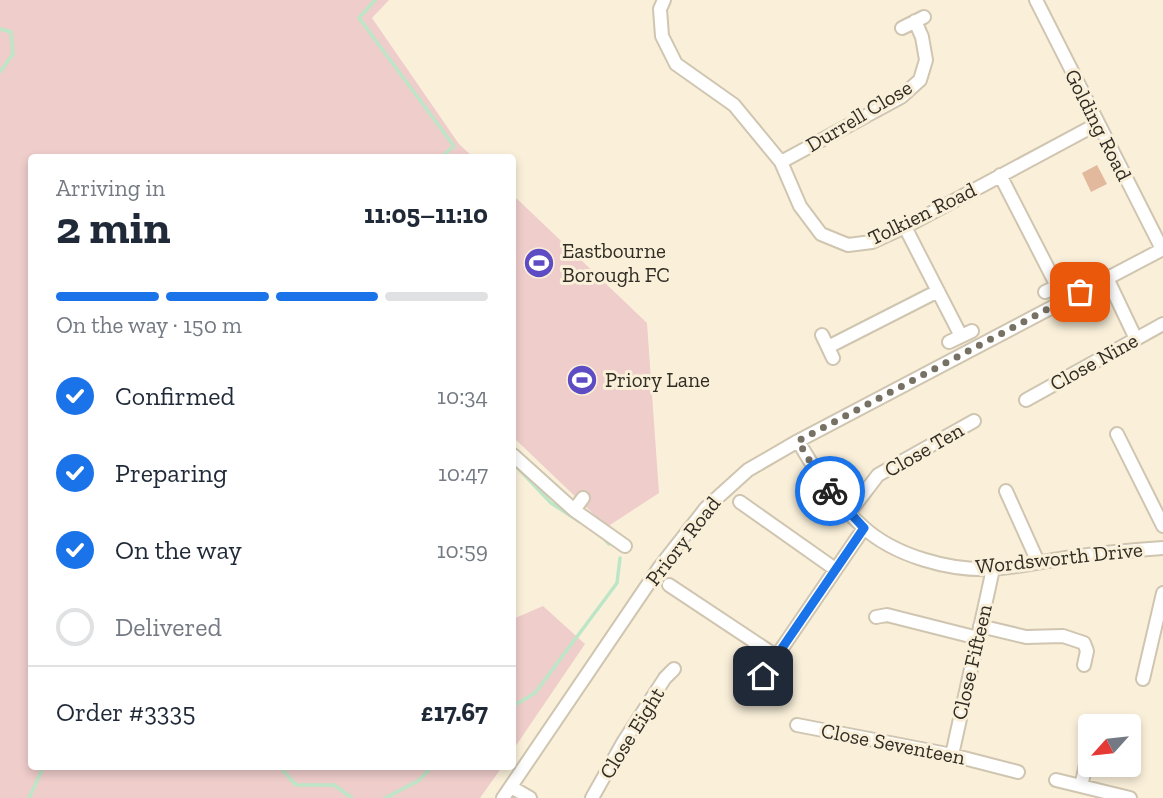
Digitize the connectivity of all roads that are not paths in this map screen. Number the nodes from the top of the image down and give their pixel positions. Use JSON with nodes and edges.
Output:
{"nodes":[{"id":1,"x":664,"y":0,"type":"edge"},
{"id":2,"x":1036,"y":0,"type":"edge"},
{"id":3,"x":902,"y":28,"type":"dead end"},
{"id":4,"x":1097,"y":124,"type":"junction"},
{"id":5,"x":781,"y":162,"type":"junction"},
{"id":6,"x":1000,"y":175,"type":"junction"},
{"id":7,"x":905,"y":227,"type":"junction"},
{"id":8,"x":1162,"y":249,"type":"edge"},
{"id":9,"x":1107,"y":278,"type":"junction"},
{"id":10,"x":1057,"y":286,"type":"dead end"},
{"id":11,"x":938,"y":291,"type":"junction"},
{"id":12,"x":1163,"y":324,"type":"edge"},
{"id":13,"x":1136,"y":339,"type":"junction"},
{"id":14,"x":949,"y":342,"type":"dead end"},
{"id":15,"x":828,"y":347,"type":"dead end"},
{"id":16,"x":1026,"y":400,"type":"dead end"},
{"id":17,"x":974,"y":421,"type":"dead end"},
{"id":18,"x":1117,"y":434,"type":"dead end"},
{"id":19,"x":798,"y":441,"type":"junction"},
{"id":20,"x":516,"y":458,"type":"edge"},
{"id":21,"x":1006,"y":491,"type":"dead end"},
{"id":22,"x":583,"y":498,"type":"dead end"},
{"id":23,"x":740,"y":502,"type":"dead end"},
{"id":24,"x":574,"y":510,"type":"junction"},
{"id":25,"x":849,"y":513,"type":"junction"},
{"id":26,"x":1163,"y":526,"type":"edge"},
{"id":27,"x":864,"y":528,"type":"junction"},
{"id":28,"x":625,"y":546,"type":"dead end"},
{"id":29,"x":1163,"y":548,"type":"edge"},
{"id":30,"x":1038,"y":562,"type":"junction"},
{"id":31,"x":835,"y":569,"type":"junction"},
{"id":32,"x":993,"y":569,"type":"junction"},
{"id":33,"x":669,"y":585,"type":"dead end"},
{"id":34,"x":1163,"y":593,"type":"edge"},
{"id":35,"x":883,"y":612,"type":"dead end"},
{"id":36,"x":979,"y":631,"type":"junction"},
{"id":37,"x":776,"y":656,"type":"junction"},
{"id":38,"x":1084,"y":665,"type":"dead end"},
{"id":39,"x":674,"y":669,"type":"dead end"},
{"id":40,"x":1143,"y":679,"type":"dead end"},
{"id":41,"x":750,"y":695,"type":"dead end"},
{"id":42,"x":797,"y":725,"type":"dead end"},
{"id":43,"x":952,"y":755,"type":"junction"},
{"id":44,"x":1018,"y":772,"type":"dead end"},
{"id":45,"x":1083,"y":777,"type":"edge"},
{"id":46,"x":1056,"y":780,"type":"dead end"},
{"id":47,"x":511,"y":786,"type":"junction"},
{"id":48,"x":1081,"y":786,"type":"junction"},
{"id":49,"x":1115,"y":796,"type":"edge"},
{"id":50,"x":503,"y":798,"type":"edge"},
{"id":51,"x":530,"y":798,"type":"edge"},
{"id":52,"x":592,"y":798,"type":"edge"},
{"id":53,"x":1130,"y":798,"type":"edge"}],
"edges":[{"from":1,"to":5,"type":"street","name":"Tolkien Road"},
{"from":2,"to":4,"type":"street","name":"Golding Road"},
{"from":3,"to":5,"type":"street","name":"Durrell Close"},
{"from":4,"to":6,"type":"street","name":"Tolkien Road"},
{"from":4,"to":8,"type":"street","name":"Golding Road"},
{"from":5,"to":7,"type":"street","name":"Tolkien Road"},
{"from":6,"to":7,"type":"street","name":"Tolkien Road"},
{"from":6,"to":10,"type":"street"},
{"from":7,"to":11,"type":"street"},
{"from":8,"to":9,"type":"street","name":"Priory Road"},
{"from":9,"to":13,"type":"street"},
{"from":9,"to":19,"type":"street","name":"Priory Road"},
{"from":11,"to":14,"type":"street"},
{"from":11,"to":15,"type":"street"},
{"from":12,"to":13,"type":"street","name":"Close Nine"},
{"from":13,"to":16,"type":"street","name":"Close Nine"},
{"from":17,"to":25,"type":"street","name":"Close Ten"},
{"from":18,"to":26,"type":"street"},
{"from":19,"to":25,"type":"street","name":"Wordsworth Drive"},
{"from":19,"to":47,"type":"street","name":"Priory Road"},
{"from":20,"to":24,"type":"street"},
{"from":21,"to":30,"type":"street"},
{"from":22,"to":24,"type":"street"},
{"from":23,"to":31,"type":"street"},
{"from":24,"to":28,"type":"street"},
{"from":25,"to":27,"type":"street","name":"Wordsworth Drive"},
{"from":27,"to":31,"type":"street"},
{"from":27,"to":32,"type":"street","name":"Wordsworth Drive"},
{"from":29,"to":30,"type":"street","name":"Wordsworth Drive"},
{"from":30,"to":32,"type":"street","name":"Wordsworth Drive"},
{"from":31,"to":37,"type":"street"},
{"from":32,"to":36,"type":"street","name":"Close Fifteen"},
{"from":33,"to":37,"type":"street"},
{"from":34,"to":40,"type":"street"},
{"from":35,"to":36,"type":"street"},
{"from":36,"to":38,"type":"street"},
{"from":36,"to":43,"type":"street","name":"Close Fifteen"},
{"from":37,"to":41,"type":"street"},
{"from":39,"to":52,"type":"street","name":"Close Eight"},
{"from":42,"to":43,"type":"street","name":"Close Seventeen"},
{"from":43,"to":44,"type":"street","name":"Close Seventeen"},
{"from":45,"to":48,"type":"street"},
{"from":46,"to":48,"type":"street"},
{"from":47,"to":50,"type":"street","name":"Priory Road"},
{"from":47,"to":51,"type":"street"},
{"from":48,"to":49,"type":"street"},
{"from":49,"to":53,"type":"street"}]}
